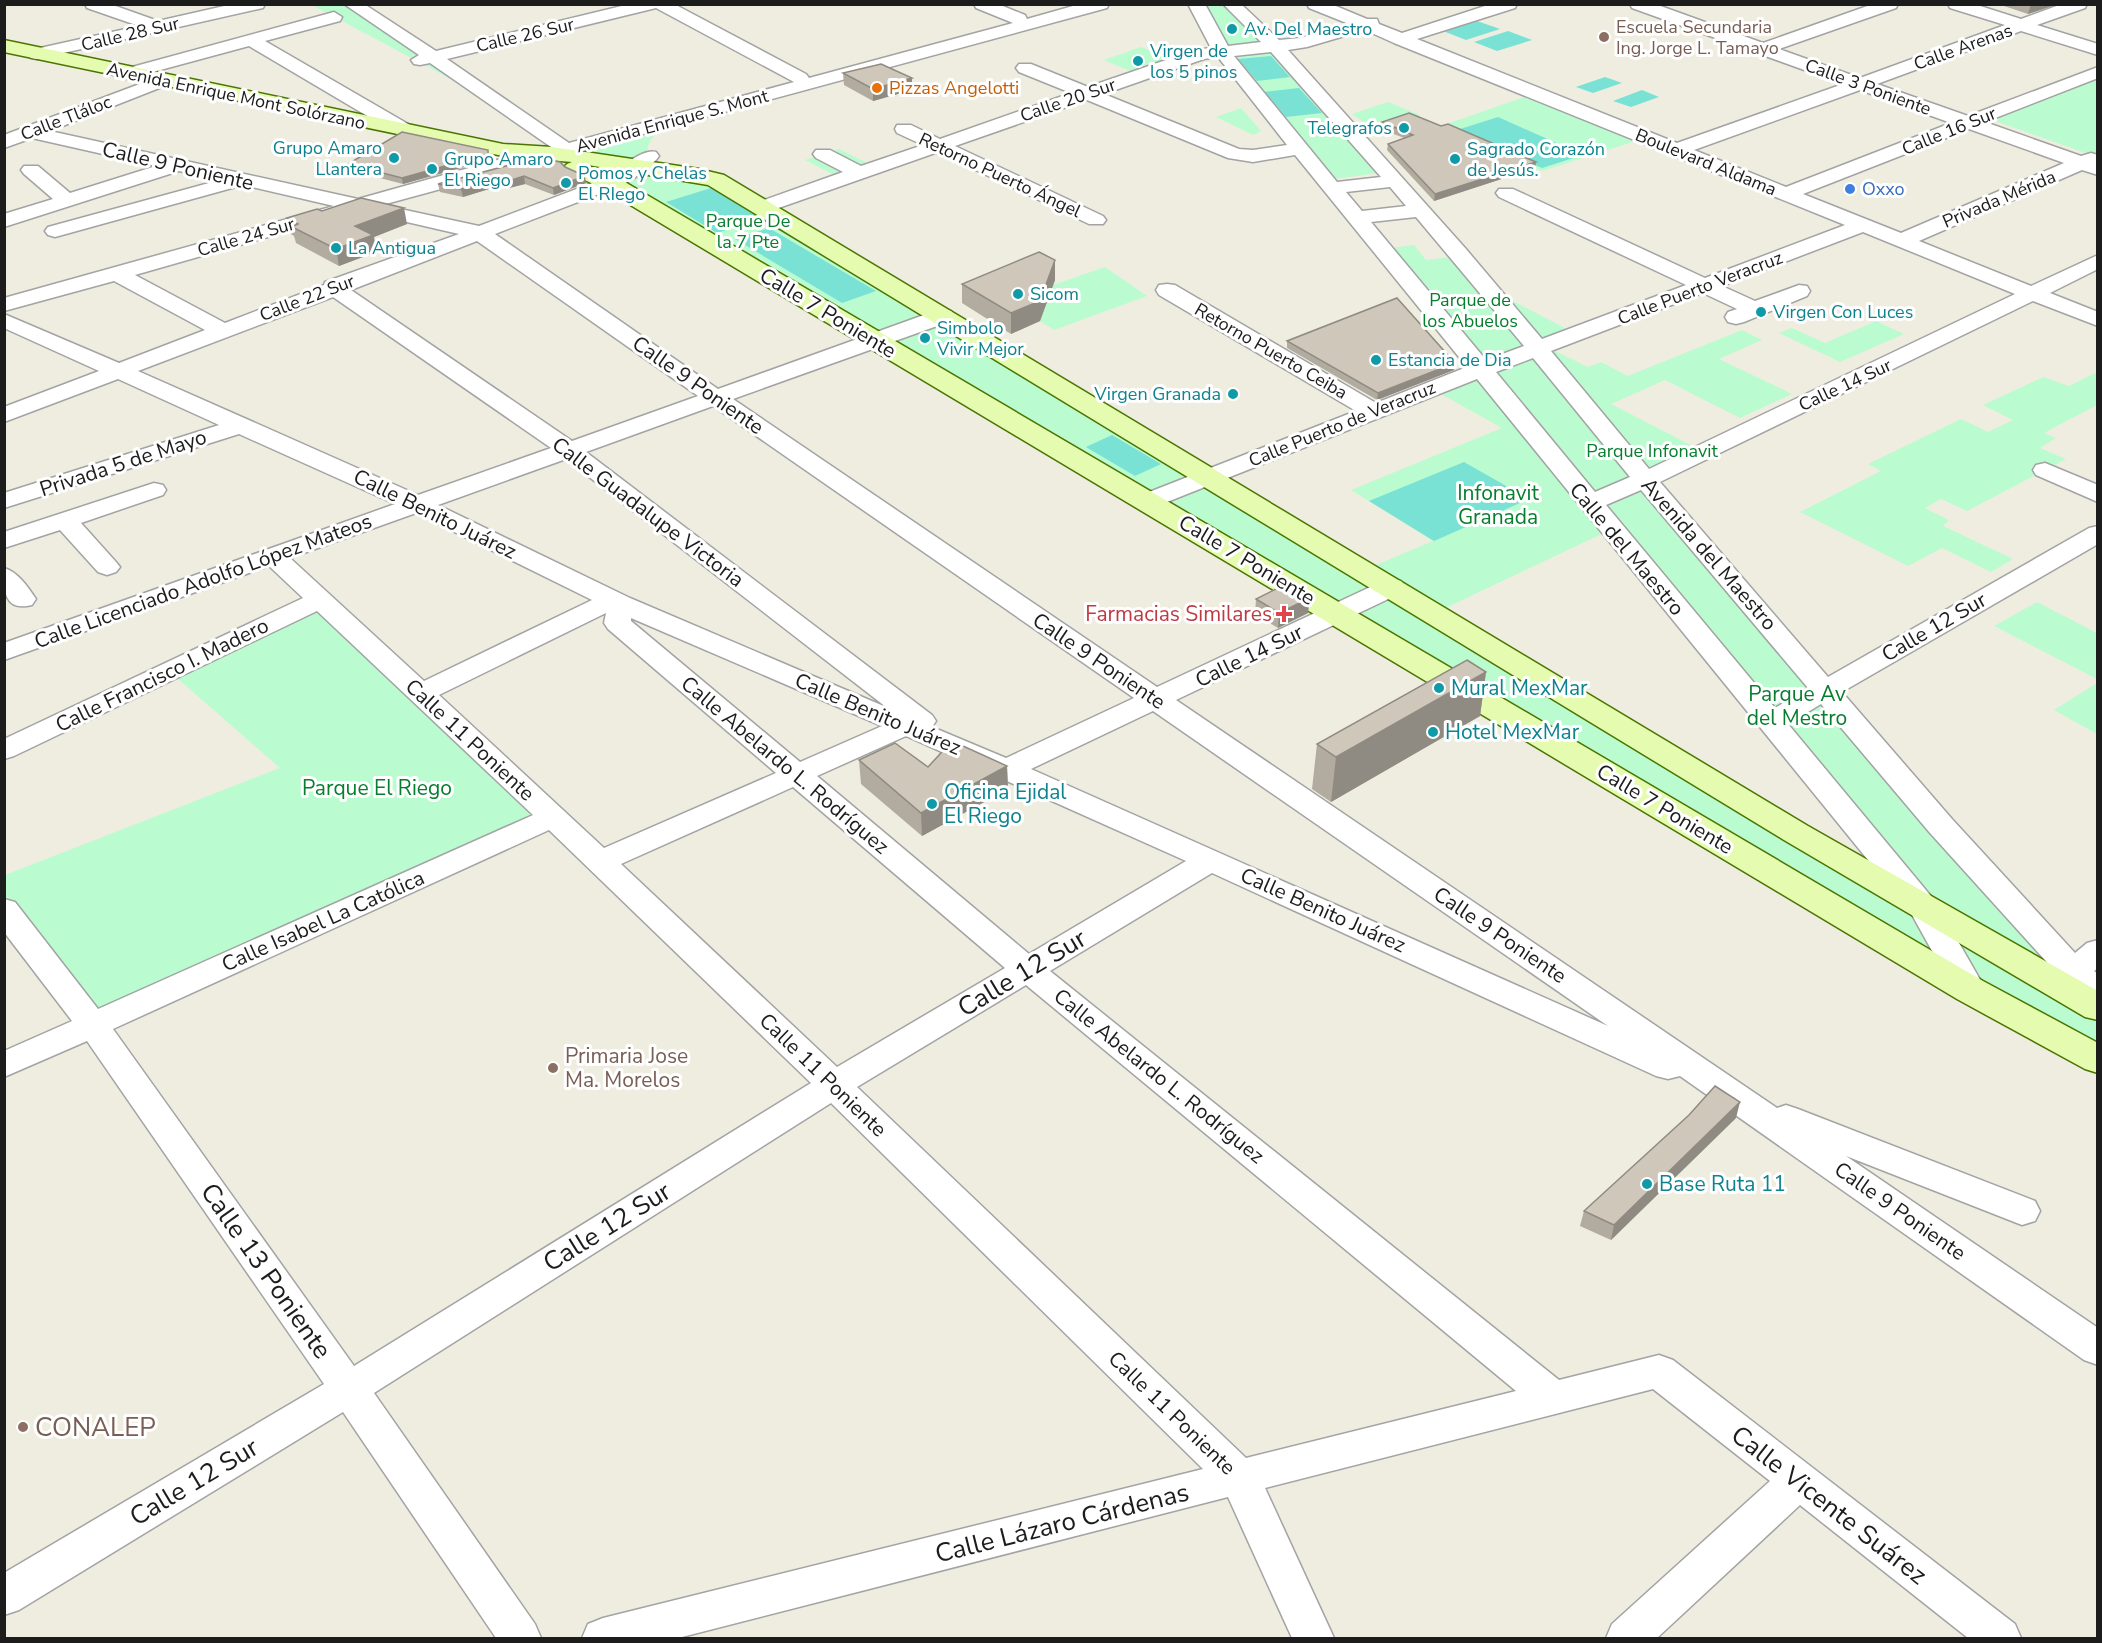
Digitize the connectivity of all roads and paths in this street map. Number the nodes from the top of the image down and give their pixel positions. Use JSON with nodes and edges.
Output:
{"nodes":[{"id":1,"x":257,"y":4,"type":"edge"},
{"id":2,"x":312,"y":4,"type":"edge"},
{"id":3,"x":352,"y":4,"type":"edge"},
{"id":4,"x":653,"y":4,"type":"edge"},
{"id":5,"x":662,"y":4,"type":"edge"},
{"id":6,"x":982,"y":4,"type":"edge"},
{"id":7,"x":1041,"y":4,"type":"edge"},
{"id":8,"x":1076,"y":4,"type":"edge"},
{"id":9,"x":1196,"y":4,"type":"edge"},
{"id":10,"x":1231,"y":4,"type":"edge"},
{"id":11,"x":1315,"y":4,"type":"edge"},
{"id":12,"x":1340,"y":4,"type":"edge"},
{"id":13,"x":1509,"y":4,"type":"edge"},
{"id":14,"x":1638,"y":4,"type":"edge"},
{"id":15,"x":1890,"y":4,"type":"edge"},
{"id":16,"x":1956,"y":4,"type":"edge"},
{"id":17,"x":1984,"y":4,"type":"edge"},
{"id":18,"x":2079,"y":4,"type":"edge"},
{"id":19,"x":99,"y":5,"type":"edge"},
{"id":20,"x":1108,"y":6,"type":"edge"},
{"id":21,"x":1678,"y":10,"type":"edge"},
{"id":22,"x":334,"y":17,"type":"junction"},
{"id":23,"x":1011,"y":17,"type":"junction"},
{"id":24,"x":377,"y":20,"type":"junction"},
{"id":25,"x":1372,"y":23,"type":"junction"},
{"id":26,"x":2028,"y":23,"type":"junction"},
{"id":27,"x":158,"y":27,"type":"junction"},
{"id":28,"x":1407,"y":37,"type":"junction"},
{"id":29,"x":251,"y":40,"type":"junction"},
{"id":30,"x":2097,"y":41,"type":"edge"},
{"id":31,"x":4,"y":46,"type":"edge"},
{"id":32,"x":1769,"y":46,"type":"junction"},
{"id":33,"x":1276,"y":47,"type":"junction"},
{"id":34,"x":2097,"y":50,"type":"edge"},
{"id":35,"x":1222,"y":51,"type":"junction"},
{"id":36,"x":397,"y":53,"type":"dead end"},
{"id":37,"x":37,"y":54,"type":"junction"},
{"id":38,"x":433,"y":57,"type":"junction"},
{"id":39,"x":414,"y":61,"type":"junction"},
{"id":40,"x":1025,"y":68,"type":"dead end"},
{"id":41,"x":2097,"y":72,"type":"edge"},
{"id":42,"x":127,"y":74,"type":"junction"},
{"id":43,"x":793,"y":75,"type":"junction"},
{"id":44,"x":161,"y":81,"type":"junction"},
{"id":45,"x":1868,"y":81,"type":"junction"},
{"id":46,"x":1089,"y":93,"type":"junction"},
{"id":47,"x":488,"y":97,"type":"junction"},
{"id":48,"x":1976,"y":120,"type":"junction"},
{"id":49,"x":904,"y":129,"type":"dead end"},
{"id":50,"x":31,"y":132,"type":"junction"},
{"id":51,"x":408,"y":132,"type":"junction"},
{"id":52,"x":657,"y":134,"type":"junction"},
{"id":53,"x":4,"y":142,"type":"edge"},
{"id":54,"x":939,"y":145,"type":"junction"},
{"id":55,"x":1684,"y":148,"type":"junction"},
{"id":56,"x":1300,"y":149,"type":"junction"},
{"id":57,"x":544,"y":151,"type":"junction"},
{"id":58,"x":823,"y":154,"type":"dead end"},
{"id":59,"x":642,"y":161,"type":"junction"},
{"id":60,"x":2093,"y":162,"type":"edge"},
{"id":61,"x":175,"y":166,"type":"junction"},
{"id":62,"x":31,"y":170,"type":"dead end"},
{"id":63,"x":859,"y":173,"type":"junction"},
{"id":64,"x":241,"y":180,"type":"junction"},
{"id":65,"x":1394,"y":181,"type":"junction"},
{"id":66,"x":610,"y":183,"type":"junction"},
{"id":67,"x":1333,"y":188,"type":"junction"},
{"id":68,"x":1793,"y":191,"type":"junction"},
{"id":69,"x":1506,"y":193,"type":"dead end"},
{"id":70,"x":67,"y":201,"type":"junction"},
{"id":71,"x":355,"y":205,"type":"junction"},
{"id":72,"x":763,"y":207,"type":"junction"},
{"id":73,"x":1420,"y":210,"type":"junction"},
{"id":74,"x":1357,"y":218,"type":"junction"},
{"id":75,"x":1096,"y":220,"type":"dead end"},
{"id":76,"x":4,"y":221,"type":"edge"},
{"id":77,"x":1862,"y":226,"type":"junction"},
{"id":78,"x":55,"y":231,"type":"dead end"},
{"id":79,"x":478,"y":232,"type":"junction"},
{"id":80,"x":1908,"y":238,"type":"junction"},
{"id":81,"x":2097,"y":261,"type":"edge"},
{"id":82,"x":116,"y":273,"type":"junction"},
{"id":83,"x":1705,"y":286,"type":"junction"},
{"id":84,"x":333,"y":287,"type":"junction"},
{"id":85,"x":1167,"y":290,"type":"dead end"},
{"id":86,"x":2039,"y":290,"type":"junction"},
{"id":87,"x":1800,"y":291,"type":"dead end"},
{"id":88,"x":4,"y":305,"type":"edge"},
{"id":89,"x":1503,"y":306,"type":"junction"},
{"id":90,"x":2097,"y":308,"type":"edge"},
{"id":91,"x":1754,"y":309,"type":"junction"},
{"id":92,"x":943,"y":316,"type":"junction"},
{"id":93,"x":1732,"y":318,"type":"dead end"},
{"id":94,"x":4,"y":320,"type":"edge"},
{"id":95,"x":2097,"y":320,"type":"edge"},
{"id":96,"x":223,"y":331,"type":"junction"},
{"id":97,"x":1565,"y":339,"type":"junction"},
{"id":98,"x":874,"y":340,"type":"junction"},
{"id":99,"x":1537,"y":349,"type":"junction"},
{"id":100,"x":1481,"y":369,"type":"junction"},
{"id":101,"x":118,"y":371,"type":"junction"},
{"id":102,"x":715,"y":397,"type":"junction"},
{"id":103,"x":1375,"y":411,"type":"junction"},
{"id":104,"x":4,"y":415,"type":"edge"},
{"id":105,"x":242,"y":425,"type":"junction"},
{"id":106,"x":569,"y":450,"type":"junction"},
{"id":107,"x":2045,"y":470,"type":"dead end"},
{"id":108,"x":1208,"y":477,"type":"junction"},
{"id":109,"x":1645,"y":480,"type":"junction"},
{"id":110,"x":154,"y":490,"type":"dead end"},
{"id":111,"x":2097,"y":495,"type":"edge"},
{"id":112,"x":4,"y":501,"type":"edge"},
{"id":113,"x":1148,"y":501,"type":"junction"},
{"id":114,"x":1589,"y":503,"type":"junction"},
{"id":115,"x":417,"y":504,"type":"junction"},
{"id":116,"x":64,"y":520,"type":"junction"},
{"id":117,"x":2097,"y":533,"type":"edge"},
{"id":118,"x":4,"y":541,"type":"edge"},
{"id":119,"x":273,"y":556,"type":"junction"},
{"id":120,"x":107,"y":567,"type":"dead end"},
{"id":121,"x":4,"y":576,"type":"edge"},
{"id":122,"x":1392,"y":587,"type":"junction"},
{"id":123,"x":23,"y":599,"type":"dead end"},
{"id":124,"x":320,"y":600,"type":"junction"},
{"id":125,"x":616,"y":602,"type":"junction"},
{"id":126,"x":1335,"y":614,"type":"junction"},
{"id":127,"x":4,"y":652,"type":"edge"},
{"id":128,"x":1826,"y":690,"type":"junction"},
{"id":129,"x":420,"y":694,"type":"junction"},
{"id":130,"x":1156,"y":701,"type":"junction"},
{"id":131,"x":1770,"y":722,"type":"junction"},
{"id":132,"x":914,"y":723,"type":"junction"},
{"id":133,"x":4,"y":750,"type":"edge"},
{"id":134,"x":1007,"y":769,"type":"junction"},
{"id":135,"x":796,"y":774,"type":"junction"},
{"id":136,"x":553,"y":817,"type":"junction"},
{"id":137,"x":1211,"y":860,"type":"junction"},
{"id":138,"x":599,"y":862,"type":"junction"},
{"id":139,"x":1924,"y":908,"type":"junction"},
{"id":140,"x":5,"y":910,"type":"edge"},
{"id":141,"x":2085,"y":961,"type":"edge"},
{"id":142,"x":1028,"y":970,"type":"junction"},
{"id":143,"x":1970,"y":990,"type":"junction"},
{"id":144,"x":2097,"y":992,"type":"edge"},
{"id":145,"x":2097,"y":1008,"type":"edge"},
{"id":146,"x":92,"y":1024,"type":"junction"},
{"id":147,"x":2097,"y":1060,"type":"edge"},
{"id":148,"x":4,"y":1065,"type":"edge"},
{"id":149,"x":834,"y":1085,"type":"junction"},
{"id":150,"x":1741,"y":1101,"type":"junction"},
{"id":151,"x":2022,"y":1211,"type":"dead end"},
{"id":152,"x":2097,"y":1348,"type":"edge"},
{"id":153,"x":1659,"y":1371,"type":"joint"},
{"id":154,"x":349,"y":1389,"type":"junction"},
{"id":155,"x":1553,"y":1398,"type":"junction"},
{"id":156,"x":1240,"y":1478,"type":"junction"},
{"id":157,"x":1798,"y":1480,"type":"junction"},
{"id":158,"x":4,"y":1596,"type":"edge"},
{"id":159,"x":520,"y":1638,"type":"edge"},
{"id":160,"x":603,"y":1638,"type":"edge"},
{"id":161,"x":1313,"y":1638,"type":"edge"},
{"id":162,"x":1627,"y":1638,"type":"edge"},
{"id":163,"x":2000,"y":1638,"type":"edge"}],
"edges":[{"from":1,"to":27,"type":"street","name":"Calle 28 Sur"},
{"from":2,"to":22,"type":"street"},
{"from":3,"to":24,"type":"street"},
{"from":4,"to":38,"type":"street","name":"Calle 26 Sur"},
{"from":5,"to":43,"type":"street"},
{"from":6,"to":23,"type":"street"},
{"from":7,"to":23,"type":"street"},
{"from":8,"to":23,"type":"street","name":"Avenida Enrique S. Mont"},
{"from":9,"to":35,"type":"street","name":"Calle del Maestro"},
{"from":10,"to":33,"type":"street","name":"Avenida del Maestro"},
{"from":11,"to":25,"type":"street","name":"Boulevard Aldama"},
{"from":12,"to":25,"type":"street","name":"Boulevard Aldama"},
{"from":13,"to":28,"type":"street"},
{"from":14,"to":21,"type":"street","name":"Calle 3 Poniente"},
{"from":15,"to":32,"type":"street"},
{"from":16,"to":26,"type":"street"},
{"from":17,"to":26,"type":"street"},
{"from":18,"to":26,"type":"street","name":"Calle Arenas"},
{"from":19,"to":27,"type":"street"},
{"from":20,"to":52,"type":"street"},
{"from":20,"to":57,"type":"street","name":"Avenida Enrique S. Mont"},
{"from":21,"to":32,"type":"street","name":"Calle 3 Poniente"},
{"from":22,"to":24,"type":"street"},
{"from":22,"to":29,"type":"street"},
{"from":23,"to":43,"type":"street","name":"Avenida Enrique S. Mont"},
{"from":24,"to":38,"type":"street"},
{"from":25,"to":28,"type":"street","name":"Boulevard Aldama"},
{"from":25,"to":33,"type":"street","name":"Calle 20 Sur"},
{"from":26,"to":30,"type":"street"},
{"from":26,"to":34,"type":"street"},
{"from":26,"to":45,"type":"street","name":"Calle Arenas"},
{"from":27,"to":37,"type":"street","name":"Calle 28 Sur"},
{"from":28,"to":55,"type":"street","name":"Boulevard Aldama"},
{"from":29,"to":42,"type":"street"},
{"from":29,"to":51,"type":"street"},
{"from":31,"to":37,"type":"main road","name":"Avenida Enrique Mont Solórzano"},
{"from":32,"to":45,"type":"street","name":"Calle 3 Poniente"},
{"from":33,"to":35,"type":"street","name":"Calle 20 Sur"},
{"from":33,"to":65,"type":"street","name":"Avenida del Maestro"},
{"from":35,"to":46,"type":"street","name":"Calle 20 Sur"},
{"from":35,"to":56,"type":"street","name":"Calle del Maestro"},
{"from":36,"to":39,"type":"street"},
{"from":37,"to":42,"type":"main road","name":"Avenida Enrique Mont Solórzano"},
{"from":38,"to":39,"type":"street","name":"Calle 26 Sur"},
{"from":38,"to":47,"type":"street"},
{"from":39,"to":47,"type":"street"},
{"from":40,"to":46,"type":"street"},
{"from":41,"to":48,"type":"street","name":"Calle 16 Sur"},
{"from":42,"to":44,"type":"main road","name":"Avenida Enrique Mont Solórzano"},
{"from":43,"to":57,"type":"street","name":"Avenida Enrique S. Mont"},
{"from":44,"to":50,"type":"street","name":"Calle Tláloc"},
{"from":44,"to":51,"type":"main road","name":"Avenida Enrique Mont Solórzano"},
{"from":45,"to":48,"type":"street","name":"Calle 3 Poniente"},
{"from":45,"to":55,"type":"street","name":"Calle Arenas"},
{"from":46,"to":54,"type":"street","name":"Calle 20 Sur"},
{"from":46,"to":56,"type":"street"},
{"from":47,"to":57,"type":"street"},
{"from":48,"to":60,"type":"street","name":"Calle 3 Poniente"},
{"from":48,"to":68,"type":"street","name":"Calle 16 Sur"},
{"from":49,"to":54,"type":"street","name":"Retorno Puerto Ángel"},
{"from":50,"to":53,"type":"street","name":"Calle Tláloc"},
{"from":50,"to":61,"type":"street","name":"Calle 9 Poniente"},
{"from":51,"to":57,"type":"main road","name":"Avenida Enrique Mont Solórzano"},
{"from":52,"to":57,"type":"street"},
{"from":52,"to":59,"type":"street"},
{"from":54,"to":63,"type":"street","name":"Calle 20 Sur"},
{"from":54,"to":75,"type":"street","name":"Retorno Puerto Ángel"},
{"from":55,"to":68,"type":"street","name":"Boulevard Aldama"},
{"from":56,"to":67,"type":"street","name":"Calle del Maestro"},
{"from":57,"to":59,"type":"main road"},
{"from":57,"to":66,"type":"main road","name":"Calle 7 Poniente"},
{"from":57,"to":71,"type":"street","name":"Calle 24 Sur"},
{"from":58,"to":63,"type":"street"},
{"from":59,"to":66,"type":"street","name":"Calle 22 Sur"},
{"from":59,"to":72,"type":"main road"},
{"from":60,"to":80,"type":"street","name":"Privada Mérida"},
{"from":61,"to":64,"type":"street","name":"Calle 9 Poniente"},
{"from":61,"to":70,"type":"street"},
{"from":62,"to":70,"type":"street"},
{"from":63,"to":72,"type":"street","name":"Calle 20 Sur"},
{"from":64,"to":71,"type":"street","name":"Calle 9 Poniente"},
{"from":64,"to":78,"type":"street"},
{"from":65,"to":67,"type":"street"},
{"from":65,"to":73,"type":"street","name":"Avenida del Maestro"},
{"from":66,"to":79,"type":"street","name":"Calle 22 Sur"},
{"from":66,"to":98,"type":"main road","name":"Calle 7 Poniente"},
{"from":67,"to":74,"type":"street","name":"Calle del Maestro"},
{"from":68,"to":77,"type":"street","name":"Boulevard Aldama"},
{"from":68,"to":80,"type":"street","name":"Boulevard Aldama"},
{"from":69,"to":83,"type":"street"},
{"from":70,"to":76,"type":"street"},
{"from":71,"to":79,"type":"street","name":"Calle 9 Poniente"},
{"from":71,"to":82,"type":"street","name":"Calle 24 Sur"},
{"from":72,"to":92,"type":"main road"},
{"from":73,"to":74,"type":"street"},
{"from":73,"to":89,"type":"street","name":"Avenida del Maestro"},
{"from":74,"to":100,"type":"street","name":"Calle del Maestro"},
{"from":77,"to":80,"type":"street","name":"Boulevard Aldama"},
{"from":77,"to":83,"type":"street","name":"Calle Puerto Veracruz"},
{"from":79,"to":84,"type":"street","name":"Calle 22 Sur"},
{"from":79,"to":102,"type":"street","name":"Calle 9 Poniente"},
{"from":80,"to":86,"type":"street","name":"Boulevard Aldama"},
{"from":81,"to":86,"type":"street","name":"Calle 14 Sur"},
{"from":82,"to":88,"type":"street","name":"Calle 24 Sur"},
{"from":82,"to":96,"type":"street"},
{"from":83,"to":91,"type":"street"},
{"from":83,"to":97,"type":"street","name":"Calle Puerto Veracruz"},
{"from":84,"to":96,"type":"street","name":"Calle 22 Sur"},
{"from":84,"to":106,"type":"street","name":"Calle Guadalupe Victoria"},
{"from":85,"to":103,"type":"street","name":"Retorno Puerto Ceiba"},
{"from":86,"to":90,"type":"street","name":"Boulevard Aldama"},
{"from":86,"to":95,"type":"street","name":"Boulevard Aldama"},
{"from":86,"to":109,"type":"street","name":"Calle 14 Sur"},
{"from":87,"to":91,"type":"street"},
{"from":89,"to":97,"type":"street"},
{"from":89,"to":99,"type":"street","name":"Avenida del Maestro"},
{"from":91,"to":93,"type":"street"},
{"from":92,"to":98,"type":"street","name":"Calle Licenciado Adolfo López Mateos"},
{"from":92,"to":108,"type":"main road"},
{"from":94,"to":101,"type":"street","name":"Calle Benito Juárez"},
{"from":96,"to":101,"type":"street","name":"Calle 22 Sur"},
{"from":97,"to":99,"type":"street","name":"Calle Puerto Veracruz"},
{"from":98,"to":102,"type":"street","name":"Calle Licenciado Adolfo López Mateos"},
{"from":98,"to":113,"type":"main road","name":"Calle 7 Poniente"},
{"from":99,"to":100,"type":"street","name":"Calle Puerto de Veracruz"},
{"from":99,"to":109,"type":"street","name":"Avenida del Maestro"},
{"from":100,"to":103,"type":"street","name":"Calle Puerto de Veracruz"},
{"from":100,"to":114,"type":"street","name":"Calle del Maestro"},
{"from":101,"to":104,"type":"street","name":"Calle 22 Sur"},
{"from":101,"to":105,"type":"street","name":"Calle Benito Juárez"},
{"from":102,"to":106,"type":"street","name":"Calle Licenciado Adolfo López Mateos"},
{"from":102,"to":130,"type":"street","name":"Calle 9 Poniente"},
{"from":103,"to":108,"type":"street","name":"Calle Puerto de Veracruz"},
{"from":105,"to":112,"type":"street","name":"Privada 5 de Mayo"},
{"from":105,"to":115,"type":"street","name":"Calle Benito Juárez"},
{"from":106,"to":115,"type":"street","name":"Calle Licenciado Adolfo López Mateos"},
{"from":106,"to":132,"type":"street","name":"Calle Guadalupe Victoria"},
{"from":107,"to":111,"type":"street"},
{"from":108,"to":113,"type":"street","name":"Calle Puerto de Veracruz"},
{"from":108,"to":122,"type":"main road"},
{"from":109,"to":114,"type":"street","name":"Calle 14 Sur"},
{"from":109,"to":128,"type":"street","name":"Avenida del Maestro"},
{"from":110,"to":116,"type":"street"},
{"from":113,"to":126,"type":"main road","name":"Calle 7 Poniente"},
{"from":114,"to":131,"type":"street","name":"Calle del Maestro"},
{"from":115,"to":119,"type":"street","name":"Calle Licenciado Adolfo López Mateos"},
{"from":115,"to":125,"type":"street","name":"Calle Benito Juárez"},
{"from":116,"to":118,"type":"street"},
{"from":116,"to":120,"type":"street"},
{"from":117,"to":128,"type":"street","name":"Calle 12 Sur"},
{"from":119,"to":124,"type":"street","name":"Calle 11 Poniente"},
{"from":119,"to":127,"type":"street","name":"Calle Licenciado Adolfo López Mateos"},
{"from":121,"to":123,"type":"street"},
{"from":122,"to":126,"type":"street","name":"Calle 14 Sur"},
{"from":122,"to":139,"type":"main road"},
{"from":124,"to":129,"type":"street","name":"Calle 11 Poniente"},
{"from":124,"to":133,"type":"street","name":"Calle Francisco I. Madero"},
{"from":125,"to":129,"type":"street"},
{"from":125,"to":132,"type":"street","name":"Calle Benito Juárez"},
{"from":125,"to":135,"type":"street","name":"Calle Abelardo L. Rodríguez"},
{"from":126,"to":130,"type":"street","name":"Calle 14 Sur"},
{"from":126,"to":143,"type":"main road","name":"Calle 7 Poniente"},
{"from":128,"to":131,"type":"street","name":"Calle 12 Sur"},
{"from":128,"to":141,"type":"street","name":"Avenida del Maestro"},
{"from":129,"to":136,"type":"street","name":"Calle 11 Poniente"},
{"from":130,"to":134,"type":"street","name":"Calle 14 Sur"},
{"from":130,"to":150,"type":"street","name":"Calle 9 Poniente"},
{"from":131,"to":139,"type":"street","name":"Calle del Maestro"},
{"from":132,"to":134,"type":"street","name":"Calle Benito Juárez"},
{"from":132,"to":135,"type":"street"},
{"from":134,"to":137,"type":"street","name":"Calle Benito Juárez"},
{"from":135,"to":138,"type":"street"},
{"from":135,"to":142,"type":"street","name":"Calle Abelardo L. Rodríguez"},
{"from":136,"to":138,"type":"street","name":"Calle 11 Poniente"},
{"from":136,"to":146,"type":"street","name":"Calle Isabel La Católica"},
{"from":137,"to":142,"type":"street","name":"Calle 12 Sur"},
{"from":137,"to":150,"type":"street","name":"Calle Benito Juárez"},
{"from":138,"to":149,"type":"street","name":"Calle 11 Poniente"},
{"from":139,"to":143,"type":"street","name":"Calle del Maestro"},
{"from":139,"to":145,"type":"main road"},
{"from":140,"to":146,"type":"street","name":"Calle 13 Poniente"},
{"from":141,"to":144,"type":"street","name":"Avenida del Maestro"},
{"from":142,"to":149,"type":"street","name":"Calle 12 Sur"},
{"from":142,"to":155,"type":"street","name":"Calle Abelardo L. Rodríguez"},
{"from":143,"to":147,"type":"main road","name":"Calle 7 Poniente"},
{"from":146,"to":148,"type":"street","name":"Calle Isabel La Católica"},
{"from":146,"to":154,"type":"street","name":"Calle 13 Poniente"},
{"from":149,"to":154,"type":"street","name":"Calle 12 Sur"},
{"from":149,"to":156,"type":"street","name":"Calle 11 Poniente"},
{"from":150,"to":151,"type":"street","name":"Calle Benito Juárez"},
{"from":150,"to":152,"type":"street","name":"Calle 9 Poniente"},
{"from":153,"to":155,"type":"street","name":"Calle Lázaro Cárdenas"},
{"from":153,"to":157,"type":"street","name":"Calle Vicente Suárez"},
{"from":154,"to":158,"type":"street","name":"Calle 12 Sur"},
{"from":154,"to":159,"type":"street","name":"Calle 13 Poniente"},
{"from":155,"to":156,"type":"street","name":"Calle Lázaro Cárdenas"},
{"from":156,"to":160,"type":"street","name":"Calle Lázaro Cárdenas"},
{"from":156,"to":161,"type":"street","name":"Calle 11 Poniente"},
{"from":157,"to":162,"type":"street"},
{"from":157,"to":163,"type":"street","name":"Calle Vicente Suárez"}]}
